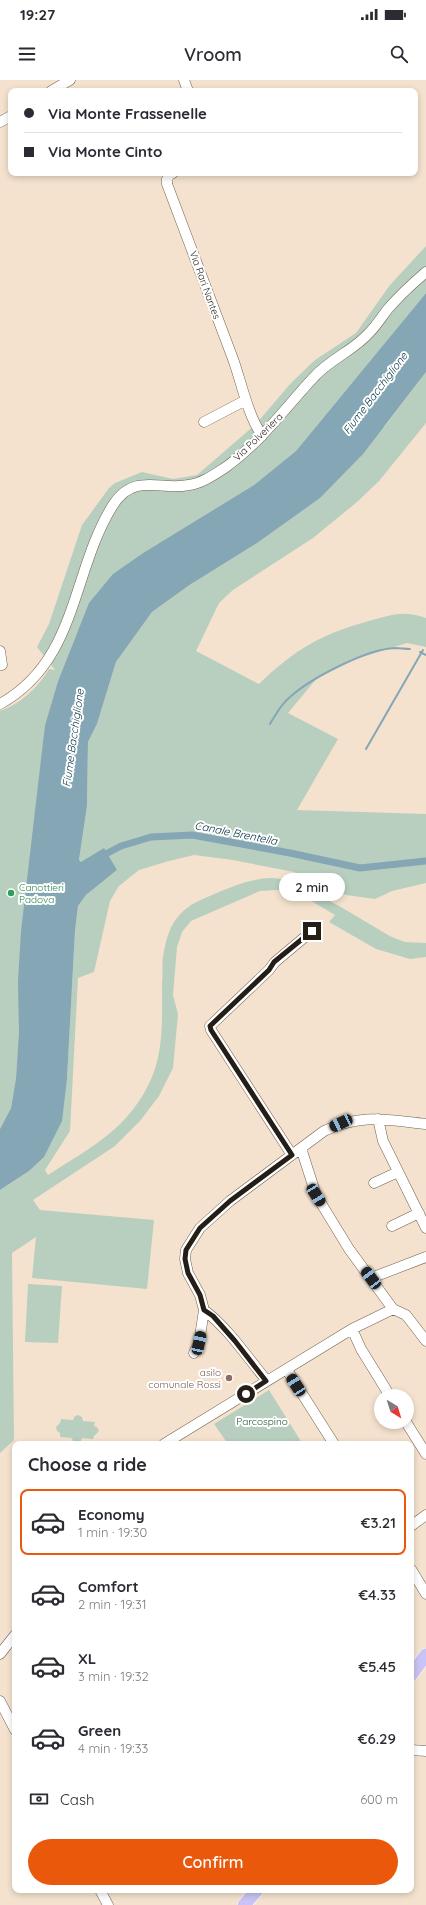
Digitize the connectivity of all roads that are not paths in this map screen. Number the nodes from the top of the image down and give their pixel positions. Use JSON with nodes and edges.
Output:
{"nodes":[{"id":1,"x":70,"y":80,"type":"edge"},
{"id":2,"x":56,"y":88,"type":"edge"},
{"id":3,"x":168,"y":176,"type":"edge"},
{"id":4,"x":426,"y":272,"type":"edge"},
{"id":5,"x":246,"y":400,"type":"junction"},
{"id":6,"x":204,"y":422,"type":"dead end"},
{"id":7,"x":262,"y":436,"type":"junction"},
{"id":8,"x":0,"y":651,"type":"edge"},
{"id":9,"x":0,"y":665,"type":"edge"},
{"id":10,"x":0,"y":704,"type":"edge"},
{"id":11,"x":312,"y":931,"type":"dead end"},
{"id":12,"x":378,"y":1119,"type":"junction"},
{"id":13,"x":426,"y":1124,"type":"edge"},
{"id":14,"x":301,"y":1148,"type":"junction"},
{"id":15,"x":292,"y":1155,"type":"junction"},
{"id":16,"x":398,"y":1172,"type":"junction"},
{"id":17,"x":374,"y":1183,"type":"dead end"},
{"id":18,"x":419,"y":1213,"type":"junction"},
{"id":19,"x":392,"y":1226,"type":"dead end"},
{"id":20,"x":426,"y":1228,"type":"edge"},
{"id":21,"x":426,"y":1257,"type":"edge"},
{"id":22,"x":371,"y":1278,"type":"junction"},
{"id":23,"x":393,"y":1309,"type":"junction"},
{"id":24,"x":204,"y":1310,"type":"junction"},
{"id":25,"x":352,"y":1329,"type":"junction"},
{"id":26,"x":426,"y":1341,"type":"edge"},
{"id":27,"x":194,"y":1353,"type":"dead end"},
{"id":28,"x":287,"y":1370,"type":"junction"},
{"id":29,"x":266,"y":1381,"type":"junction"},
{"id":30,"x":386,"y":1389,"type":"edge"},
{"id":31,"x":410,"y":1429,"type":"edge"},
{"id":32,"x":169,"y":1441,"type":"edge"},
{"id":33,"x":332,"y":1441,"type":"edge"},
{"id":34,"x":426,"y":1454,"type":"edge"},
{"id":35,"x":426,"y":1515,"type":"edge"},
{"id":36,"x":414,"y":1524,"type":"edge"},
{"id":37,"x":414,"y":1574,"type":"edge"},
{"id":38,"x":426,"y":1594,"type":"edge"},
{"id":39,"x":12,"y":1639,"type":"edge"},
{"id":40,"x":0,"y":1654,"type":"edge"},
{"id":41,"x":426,"y":1655,"type":"edge"},
{"id":42,"x":414,"y":1671,"type":"edge"},
{"id":43,"x":0,"y":1701,"type":"edge"},
{"id":44,"x":12,"y":1724,"type":"edge"},
{"id":45,"x":414,"y":1750,"type":"edge"},
{"id":46,"x":426,"y":1750,"type":"edge"},
{"id":47,"x":102,"y":1893,"type":"edge"},
{"id":48,"x":108,"y":1905,"type":"edge"}],
"edges":[{"from":1,"to":2,"type":"street"},
{"from":3,"to":5,"type":"street","name":"Via Rari Nantes"},
{"from":4,"to":7,"type":"street","name":"Via Polveriera"},
{"from":5,"to":6,"type":"street"},
{"from":5,"to":7,"type":"street","name":"Via Rari Nantes"},
{"from":7,"to":10,"type":"street","name":"Via Polveriera"},
{"from":8,"to":9,"type":"street"},
{"from":11,"to":15,"type":"street"},
{"from":12,"to":13,"type":"street"},
{"from":12,"to":14,"type":"street"},
{"from":12,"to":16,"type":"street"},
{"from":14,"to":15,"type":"street"},
{"from":14,"to":22,"type":"street"},
{"from":15,"to":24,"type":"street"},
{"from":16,"to":17,"type":"street"},
{"from":16,"to":18,"type":"street"},
{"from":18,"to":19,"type":"street"},
{"from":18,"to":20,"type":"street"},
{"from":21,"to":22,"type":"street"},
{"from":22,"to":23,"type":"street"},
{"from":23,"to":25,"type":"street"},
{"from":23,"to":26,"type":"street"},
{"from":24,"to":27,"type":"street"},
{"from":24,"to":29,"type":"street"},
{"from":25,"to":28,"type":"street"},
{"from":25,"to":30,"type":"street"},
{"from":28,"to":29,"type":"street"},
{"from":28,"to":33,"type":"street"},
{"from":29,"to":32,"type":"street"},
{"from":31,"to":34,"type":"street"},
{"from":35,"to":36,"type":"street"},
{"from":37,"to":38,"type":"street"},
{"from":39,"to":40,"type":"street"},
{"from":41,"to":42,"type":"main road"},
{"from":43,"to":44,"type":"street"},
{"from":45,"to":46,"type":"street"},
{"from":47,"to":48,"type":"street"}]}
